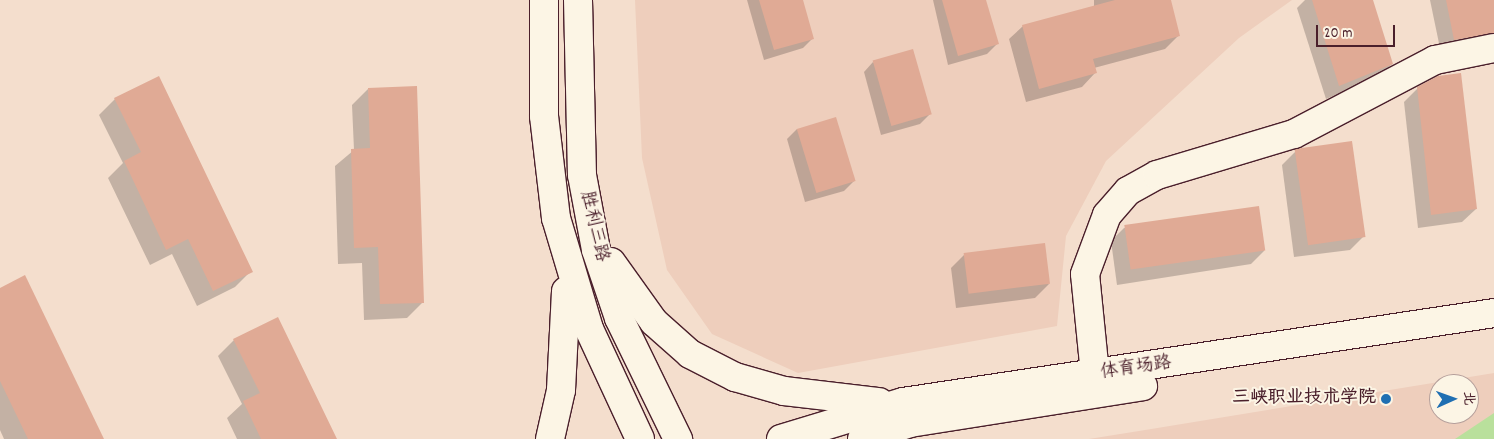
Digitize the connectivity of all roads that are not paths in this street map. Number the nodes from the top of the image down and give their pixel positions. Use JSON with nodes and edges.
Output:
{"nodes":[{"id":1,"x":544,"y":0,"type":"edge"},
{"id":2,"x":578,"y":0,"type":"edge"},
{"id":3,"x":1494,"y":48,"type":"edge"},
{"id":4,"x":593,"y":232,"type":"junction"},
{"id":5,"x":564,"y":244,"type":"junction"},
{"id":6,"x":1494,"y":313,"type":"edge"},
{"id":7,"x":1494,"y":330,"type":"edge"},
{"id":8,"x":1095,"y":374,"type":"junction"},
{"id":9,"x":907,"y":413,"type":"junction"},
{"id":10,"x":550,"y":439,"type":"edge"},
{"id":11,"x":640,"y":439,"type":"edge"},
{"id":12,"x":678,"y":439,"type":"edge"},
{"id":13,"x":781,"y":439,"type":"edge"},
{"id":14,"x":862,"y":439,"type":"edge"},
{"id":15,"x":885,"y":439,"type":"edge"}],
"edges":[{"from":1,"to":5,"type":"main road","name":"胜利三路"},
{"from":2,"to":4,"type":"main road","name":"胜利三路"},
{"from":3,"to":8,"type":"main road"},
{"from":4,"to":9,"type":"main road"},
{"from":4,"to":12,"type":"main road","name":"胜利三路"},
{"from":5,"to":10,"type":"main road"},
{"from":5,"to":11,"type":"main road","name":"胜利三路"},
{"from":6,"to":8,"type":"main road","name":"体育场路"},
{"from":7,"to":9,"type":"main road","name":"体育场路"},
{"from":8,"to":9,"type":"main road","name":"体育场路"},
{"from":9,"to":13,"type":"main road","name":"体育场路"},
{"from":9,"to":14,"type":"main road","name":"体育场路"},
{"from":9,"to":15,"type":"main road"}]}
